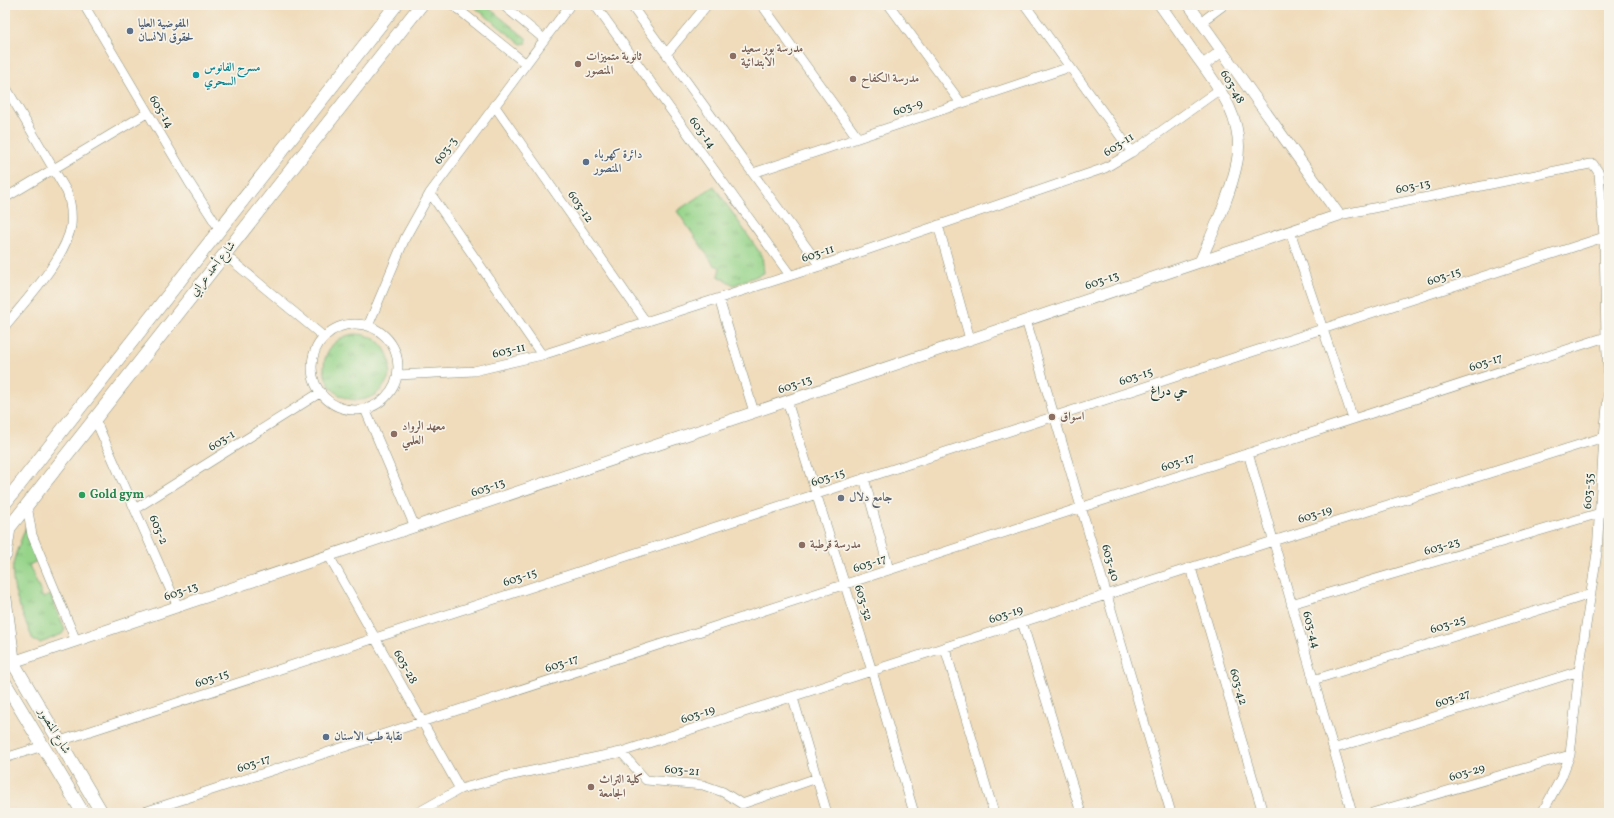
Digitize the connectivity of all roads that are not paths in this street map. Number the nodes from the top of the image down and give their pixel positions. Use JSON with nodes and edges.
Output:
{"nodes":[{"id":1,"x":84,"y":5,"type":"edge"},
{"id":2,"x":396,"y":5,"type":"edge"},
{"id":3,"x":421,"y":5,"type":"edge"},
{"id":4,"x":453,"y":5,"type":"edge"},
{"id":5,"x":503,"y":5,"type":"edge"},
{"id":6,"x":570,"y":5,"type":"edge"},
{"id":7,"x":595,"y":5,"type":"edge"},
{"id":8,"x":631,"y":5,"type":"edge"},
{"id":9,"x":707,"y":5,"type":"edge"},
{"id":10,"x":762,"y":5,"type":"edge"},
{"id":11,"x":889,"y":5,"type":"edge"},
{"id":12,"x":1025,"y":5,"type":"edge"},
{"id":13,"x":1160,"y":5,"type":"edge"},
{"id":14,"x":1189,"y":5,"type":"edge"},
{"id":15,"x":1224,"y":5,"type":"edge"},
{"id":16,"x":1201,"y":22,"type":"junction"},
{"id":17,"x":544,"y":39,"type":"junction"},
{"id":18,"x":1222,"y":51,"type":"junction"},
{"id":19,"x":667,"y":53,"type":"junction"},
{"id":20,"x":526,"y":64,"type":"junction"},
{"id":21,"x":1203,"y":65,"type":"junction"},
{"id":22,"x":1070,"y":67,"type":"junction"},
{"id":23,"x":5,"y":86,"type":"edge"},
{"id":24,"x":1220,"y":89,"type":"junction"},
{"id":25,"x":961,"y":103,"type":"junction"},
{"id":26,"x":494,"y":105,"type":"junction"},
{"id":27,"x":147,"y":113,"type":"junction"},
{"id":28,"x":857,"y":137,"type":"junction"},
{"id":29,"x":1132,"y":152,"type":"junction"},
{"id":30,"x":1593,"y":164,"type":"joint"},
{"id":31,"x":53,"y":168,"type":"junction"},
{"id":32,"x":753,"y":173,"type":"junction"},
{"id":33,"x":430,"y":192,"type":"junction"},
{"id":34,"x":5,"y":198,"type":"edge"},
{"id":35,"x":1339,"y":215,"type":"junction"},
{"id":36,"x":938,"y":225,"type":"junction"},
{"id":37,"x":220,"y":230,"type":"junction"},
{"id":38,"x":1290,"y":231,"type":"junction"},
{"id":39,"x":1604,"y":237,"type":"junction"},
{"id":40,"x":225,"y":255,"type":"junction"},
{"id":41,"x":1200,"y":262,"type":"junction"},
{"id":42,"x":820,"y":266,"type":"junction"},
{"id":43,"x":790,"y":275,"type":"junction"},
{"id":44,"x":719,"y":299,"type":"junction"},
{"id":45,"x":1026,"y":320,"type":"junction"},
{"id":46,"x":646,"y":322,"type":"junction"},
{"id":47,"x":5,"y":326,"type":"edge"},
{"id":48,"x":368,"y":326,"type":"junction"},
{"id":49,"x":1323,"y":329,"type":"junction"},
{"id":50,"x":324,"y":337,"type":"junction"},
{"id":51,"x":1606,"y":337,"type":"junction"},
{"id":52,"x":970,"y":340,"type":"junction"},
{"id":53,"x":542,"y":355,"type":"junction"},
{"id":54,"x":398,"y":375,"type":"junction"},
{"id":55,"x":321,"y":392,"type":"junction"},
{"id":56,"x":787,"y":401,"type":"junction"},
{"id":57,"x":365,"y":409,"type":"junction"},
{"id":58,"x":754,"y":412,"type":"junction"},
{"id":59,"x":1054,"y":416,"type":"junction"},
{"id":60,"x":95,"y":419,"type":"junction"},
{"id":61,"x":1353,"y":419,"type":"junction"},
{"id":62,"x":1604,"y":437,"type":"junction"},
{"id":63,"x":1248,"y":453,"type":"junction"},
{"id":64,"x":864,"y":478,"type":"junction"},
{"id":65,"x":816,"y":494,"type":"junction"},
{"id":66,"x":5,"y":503,"type":"edge"},
{"id":67,"x":27,"y":505,"type":"junction"},
{"id":68,"x":1081,"y":508,"type":"junction"},
{"id":69,"x":135,"y":509,"type":"junction"},
{"id":70,"x":1600,"y":513,"type":"junction"},
{"id":71,"x":415,"y":527,"type":"junction"},
{"id":72,"x":7,"y":531,"type":"edge"},
{"id":73,"x":1273,"y":541,"type":"junction"},
{"id":74,"x":5,"y":555,"type":"edge"},
{"id":75,"x":329,"y":556,"type":"junction"},
{"id":76,"x":1191,"y":568,"type":"junction"},
{"id":77,"x":889,"y":570,"type":"junction"},
{"id":78,"x":845,"y":584,"type":"junction"},
{"id":79,"x":1591,"y":594,"type":"junction"},
{"id":80,"x":1107,"y":595,"type":"junction"},
{"id":81,"x":5,"y":599,"type":"edge"},
{"id":82,"x":1291,"y":604,"type":"junction"},
{"id":83,"x":178,"y":607,"type":"junction"},
{"id":84,"x":1022,"y":622,"type":"junction"},
{"id":85,"x":375,"y":638,"type":"junction"},
{"id":86,"x":76,"y":641,"type":"junction"},
{"id":87,"x":945,"y":648,"type":"junction"},
{"id":88,"x":5,"y":649,"type":"edge"},
{"id":89,"x":13,"y":662,"type":"junction"},
{"id":90,"x":872,"y":671,"type":"junction"},
{"id":91,"x":1579,"y":671,"type":"junction"},
{"id":92,"x":1313,"y":680,"type":"junction"},
{"id":93,"x":5,"y":682,"type":"edge"},
{"id":94,"x":793,"y":698,"type":"junction"},
{"id":95,"x":422,"y":722,"type":"junction"},
{"id":96,"x":60,"y":741,"type":"junction"},
{"id":97,"x":43,"y":746,"type":"junction"},
{"id":98,"x":1333,"y":749,"type":"junction"},
{"id":99,"x":621,"y":752,"type":"junction"},
{"id":100,"x":1570,"y":755,"type":"junction"},
{"id":101,"x":5,"y":758,"type":"edge"},
{"id":102,"x":817,"y":778,"type":"junction"},
{"id":103,"x":460,"y":789,"type":"junction"},
{"id":104,"x":83,"y":813,"type":"edge"},
{"id":105,"x":102,"y":813,"type":"edge"},
{"id":106,"x":141,"y":813,"type":"edge"},
{"id":107,"x":417,"y":813,"type":"edge"},
{"id":108,"x":827,"y":813,"type":"edge"},
{"id":109,"x":914,"y":813,"type":"edge"},
{"id":110,"x":994,"y":813,"type":"edge"},
{"id":111,"x":1081,"y":813,"type":"edge"},
{"id":112,"x":1171,"y":813,"type":"edge"},
{"id":113,"x":1263,"y":813,"type":"edge"},
{"id":114,"x":1352,"y":813,"type":"edge"},
{"id":115,"x":1372,"y":813,"type":"edge"},
{"id":116,"x":1542,"y":813,"type":"edge"}],
"edges":[{"from":1,"to":27,"type":"street","name":"605-14"},
{"from":2,"to":37,"type":"main road","name":"شارع أحمد عرابي"},
{"from":3,"to":40,"type":"main road","name":"شارع أحمد عرابي"},
{"from":4,"to":20,"type":"street"},
{"from":5,"to":17,"type":"street"},
{"from":6,"to":17,"type":"street","name":"603-3"},
{"from":7,"to":43,"type":"street","name":"603-14"},
{"from":8,"to":19,"type":"street","name":"603-14"},
{"from":9,"to":19,"type":"street"},
{"from":10,"to":28,"type":"street"},
{"from":11,"to":25,"type":"street"},
{"from":12,"to":22,"type":"street"},
{"from":13,"to":21,"type":"street","name":"603-48"},
{"from":14,"to":16,"type":"street","name":"603-48"},
{"from":15,"to":16,"type":"street"},
{"from":16,"to":18,"type":"street","name":"603-48"},
{"from":17,"to":20,"type":"street","name":"603-3"},
{"from":18,"to":21,"type":"street"},
{"from":18,"to":35,"type":"street","name":"603-48"},
{"from":19,"to":32,"type":"street","name":"603-14"},
{"from":20,"to":26,"type":"street","name":"603-3"},
{"from":21,"to":24,"type":"street","name":"603-48"},
{"from":22,"to":25,"type":"street","name":"603-9"},
{"from":22,"to":29,"type":"street"},
{"from":23,"to":31,"type":"street"},
{"from":24,"to":29,"type":"street","name":"603-11"},
{"from":24,"to":41,"type":"street","name":"603-48"},
{"from":25,"to":28,"type":"street","name":"603-9"},
{"from":26,"to":33,"type":"street","name":"603-3"},
{"from":26,"to":46,"type":"street","name":"603-12"},
{"from":27,"to":31,"type":"street"},
{"from":27,"to":37,"type":"street","name":"605-14"},
{"from":28,"to":32,"type":"street","name":"603-9"},
{"from":29,"to":36,"type":"street","name":"603-11"},
{"from":30,"to":35,"type":"street","name":"603-13"},
{"from":30,"to":39,"type":"street","name":"603-35"},
{"from":31,"to":34,"type":"street"},
{"from":31,"to":47,"type":"street"},
{"from":32,"to":42,"type":"street","name":"603-14"},
{"from":33,"to":48,"type":"street","name":"603-3"},
{"from":33,"to":53,"type":"street"},
{"from":35,"to":38,"type":"street","name":"603-13"},
{"from":36,"to":42,"type":"street","name":"603-11"},
{"from":36,"to":52,"type":"street"},
{"from":37,"to":66,"type":"main road","name":"شارع أحمد عرابي"},
{"from":38,"to":41,"type":"street","name":"603-13"},
{"from":38,"to":49,"type":"street"},
{"from":39,"to":49,"type":"street","name":"603-15"},
{"from":39,"to":51,"type":"street","name":"603-35"},
{"from":40,"to":50,"type":"street"},
{"from":40,"to":60,"type":"main road","name":"شارع أحمد عرابي"},
{"from":41,"to":45,"type":"street","name":"603-13"},
{"from":42,"to":43,"type":"street","name":"603-11"},
{"from":43,"to":44,"type":"street","name":"603-11"},
{"from":44,"to":46,"type":"street","name":"603-11"},
{"from":44,"to":58,"type":"street"},
{"from":45,"to":52,"type":"street","name":"603-13"},
{"from":45,"to":59,"type":"street","name":"603-40"},
{"from":46,"to":53,"type":"street","name":"603-11"},
{"from":48,"to":50,"type":"street"},
{"from":48,"to":54,"type":"street"},
{"from":49,"to":59,"type":"street","name":"603-15"},
{"from":49,"to":61,"type":"street"},
{"from":50,"to":55,"type":"street"},
{"from":51,"to":61,"type":"street","name":"603-17"},
{"from":51,"to":62,"type":"street","name":"603-35"},
{"from":52,"to":56,"type":"street","name":"603-13"},
{"from":53,"to":54,"type":"street","name":"603-11"},
{"from":54,"to":57,"type":"street"},
{"from":55,"to":57,"type":"street"},
{"from":55,"to":69,"type":"street","name":"603-1"},
{"from":56,"to":58,"type":"street","name":"603-13"},
{"from":56,"to":65,"type":"street","name":"603-32"},
{"from":57,"to":71,"type":"street"},
{"from":58,"to":71,"type":"street","name":"603-13"},
{"from":59,"to":64,"type":"street","name":"603-15"},
{"from":59,"to":68,"type":"street","name":"603-40"},
{"from":60,"to":67,"type":"main road","name":"شارع أحمد عرابي"},
{"from":60,"to":69,"type":"street","name":"603-2"},
{"from":61,"to":63,"type":"street","name":"603-17"},
{"from":62,"to":70,"type":"street","name":"603-35"},
{"from":62,"to":73,"type":"street","name":"603-19"},
{"from":63,"to":68,"type":"street","name":"603-17"},
{"from":63,"to":73,"type":"street","name":"603-44"},
{"from":64,"to":65,"type":"street","name":"603-15"},
{"from":64,"to":77,"type":"street"},
{"from":65,"to":78,"type":"street","name":"603-32"},
{"from":65,"to":85,"type":"street","name":"603-15"},
{"from":67,"to":72,"type":"main road","name":"شارع أحمد عرابي"},
{"from":67,"to":86,"type":"street"},
{"from":68,"to":77,"type":"street","name":"603-17"},
{"from":68,"to":80,"type":"street","name":"603-40"},
{"from":69,"to":83,"type":"street","name":"603-2"},
{"from":70,"to":79,"type":"street","name":"603-35"},
{"from":70,"to":82,"type":"street","name":"603-23"},
{"from":71,"to":75,"type":"street","name":"603-13"},
{"from":72,"to":74,"type":"main road"},
{"from":73,"to":76,"type":"street","name":"603-19"},
{"from":73,"to":82,"type":"street","name":"603-44"},
{"from":75,"to":83,"type":"street","name":"603-13"},
{"from":75,"to":85,"type":"street","name":"603-28"},
{"from":76,"to":80,"type":"street","name":"603-19"},
{"from":76,"to":113,"type":"street","name":"603-42"},
{"from":77,"to":78,"type":"street","name":"603-17"},
{"from":78,"to":90,"type":"street","name":"603-32"},
{"from":78,"to":95,"type":"street","name":"603-17"},
{"from":79,"to":91,"type":"street","name":"603-35"},
{"from":79,"to":92,"type":"street","name":"603-25"},
{"from":80,"to":84,"type":"street","name":"603-19"},
{"from":80,"to":112,"type":"street","name":"603-40"},
{"from":81,"to":89,"type":"main road"},
{"from":82,"to":92,"type":"street","name":"603-44"},
{"from":83,"to":86,"type":"street","name":"603-13"},
{"from":84,"to":87,"type":"street","name":"603-19"},
{"from":84,"to":111,"type":"street"},
{"from":85,"to":95,"type":"street","name":"603-28"},
{"from":85,"to":96,"type":"street","name":"603-15"},
{"from":86,"to":89,"type":"street","name":"603-13"},
{"from":87,"to":90,"type":"street","name":"603-19"},
{"from":87,"to":110,"type":"street"},
{"from":88,"to":89,"type":"main road","name":"شارع المنصور"},
{"from":89,"to":96,"type":"main road","name":"شارع المنصور"},
{"from":90,"to":94,"type":"street","name":"603-19"},
{"from":90,"to":109,"type":"street","name":"603-32"},
{"from":91,"to":98,"type":"street","name":"603-27"},
{"from":91,"to":100,"type":"street","name":"603-35"},
{"from":92,"to":98,"type":"street","name":"603-44"},
{"from":93,"to":97,"type":"main road","name":"شارع المنصور"},
{"from":94,"to":99,"type":"street","name":"603-19"},
{"from":94,"to":102,"type":"street"},
{"from":95,"to":103,"type":"street","name":"603-28"},
{"from":95,"to":106,"type":"street","name":"603-17"},
{"from":96,"to":105,"type":"main road","name":"شارع المنصور"},
{"from":97,"to":101,"type":"street"},
{"from":97,"to":104,"type":"main road","name":"شارع المنصور"},
{"from":98,"to":114,"type":"street","name":"603-44"},
{"from":99,"to":102,"type":"street","name":"603-21"},
{"from":99,"to":103,"type":"street","name":"603-19"},
{"from":100,"to":115,"type":"street","name":"603-29"},
{"from":100,"to":116,"type":"street","name":"603-35"},
{"from":102,"to":108,"type":"street"},
{"from":103,"to":107,"type":"street","name":"603-19"}]}
